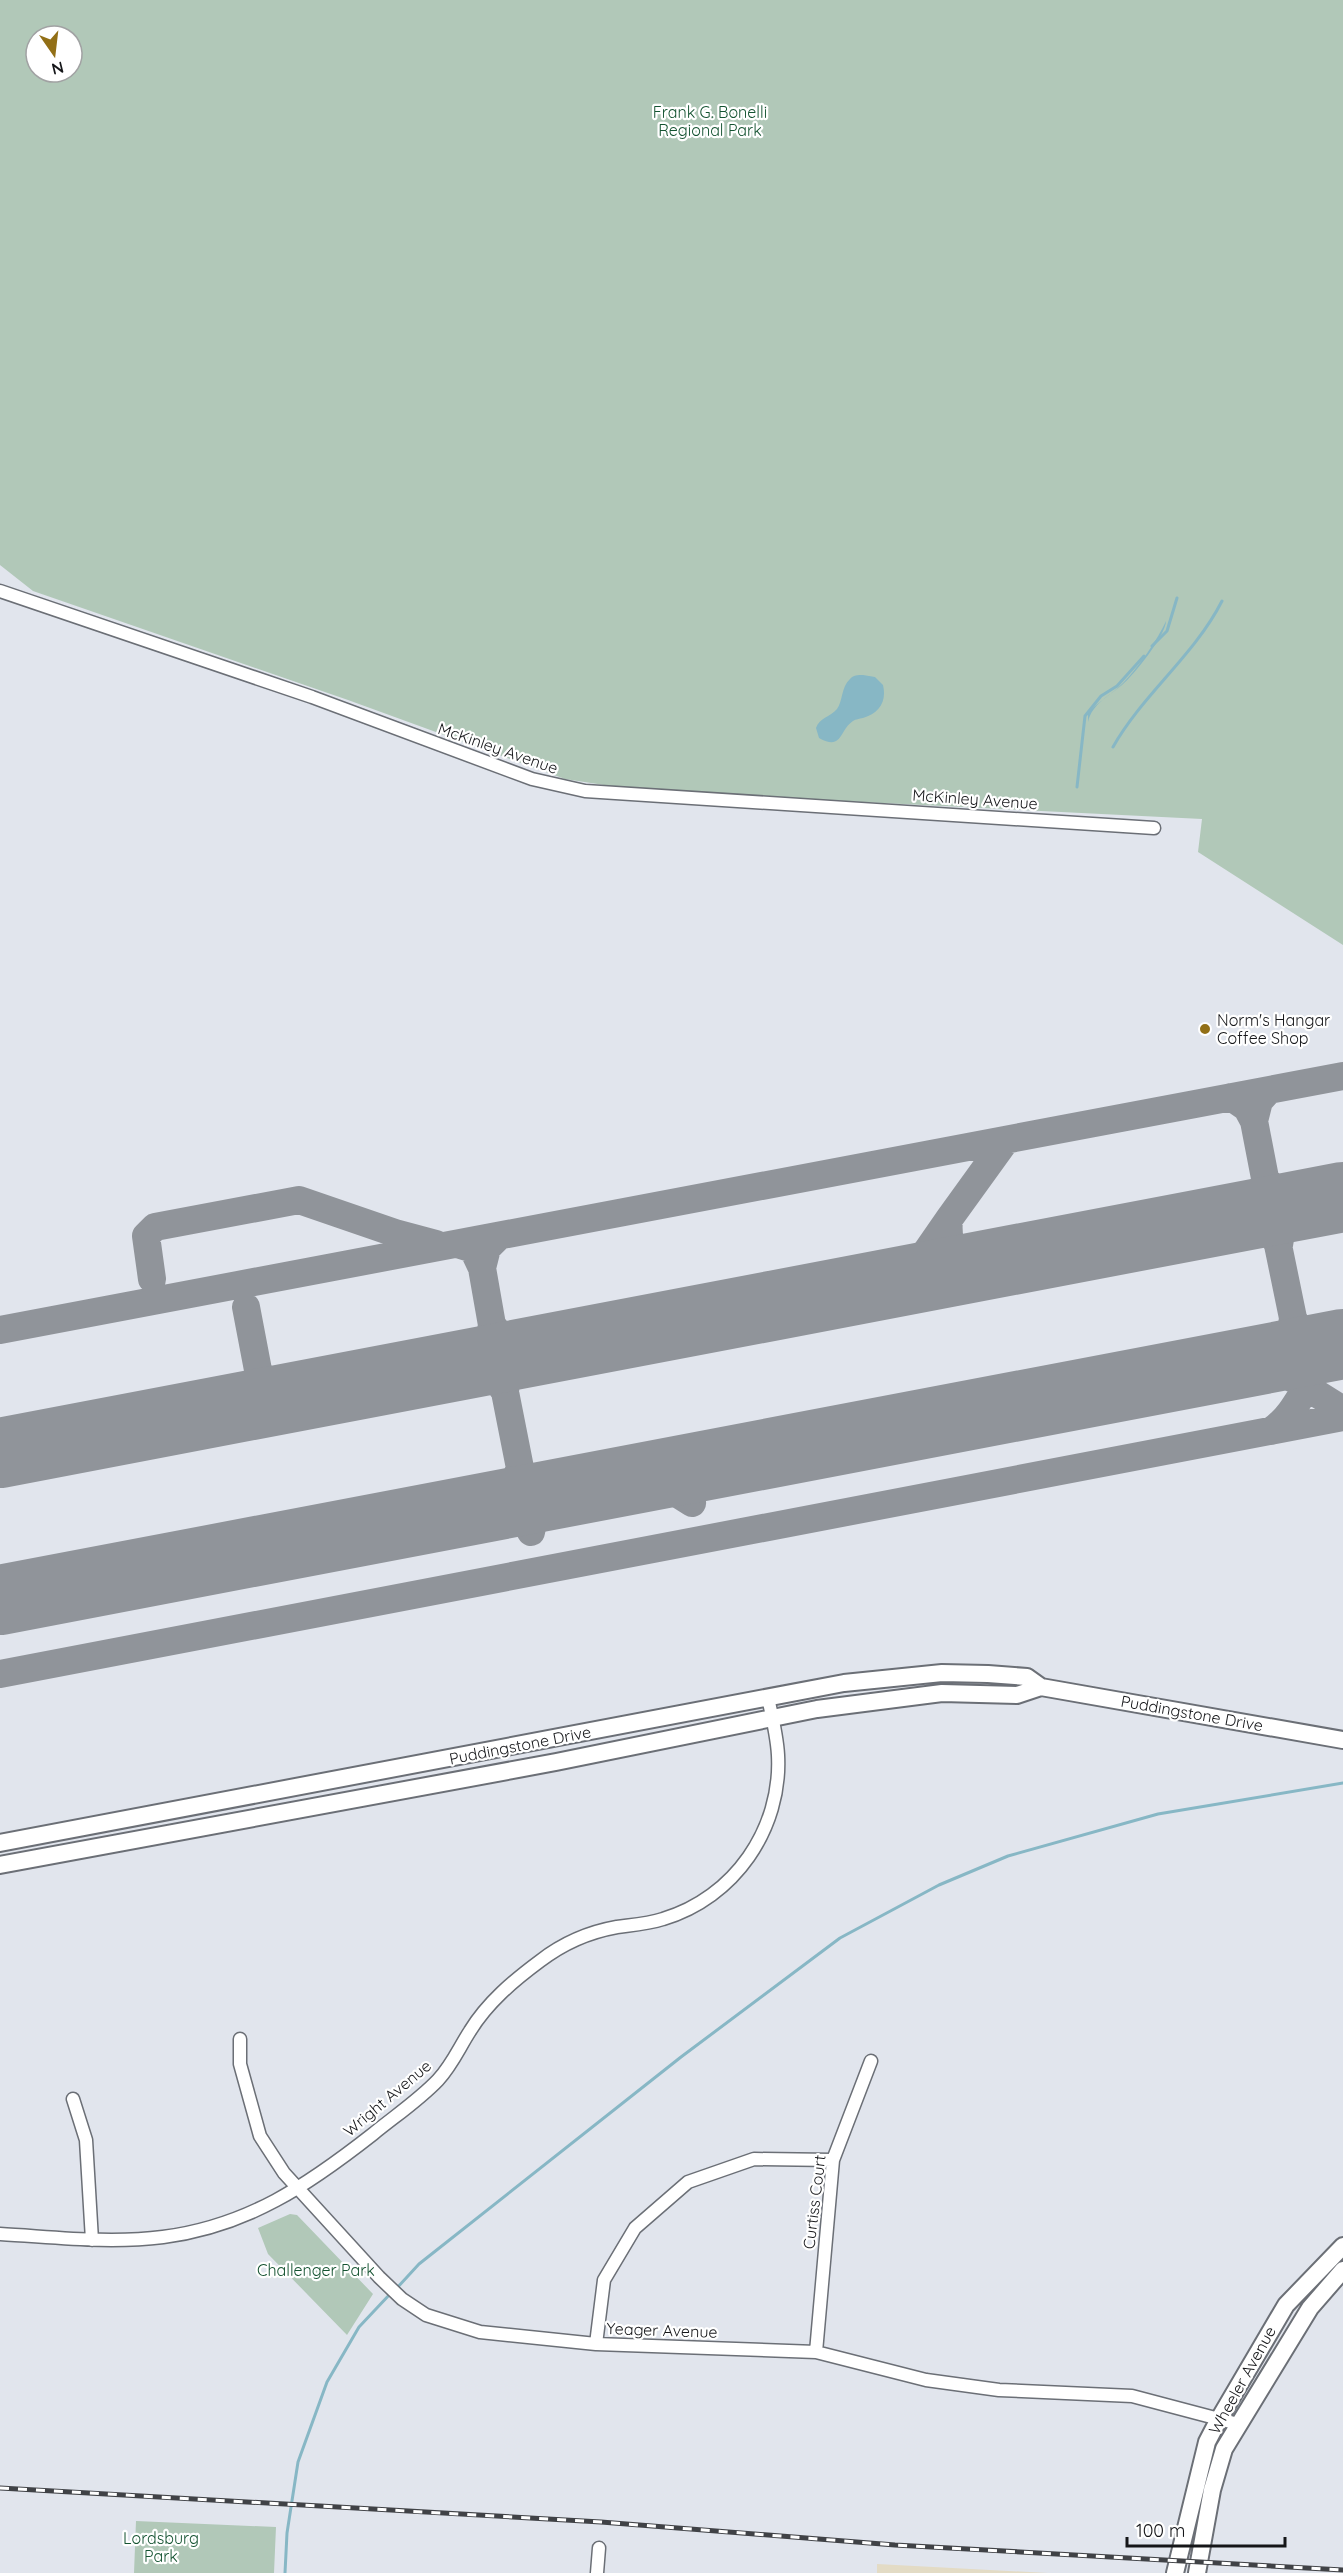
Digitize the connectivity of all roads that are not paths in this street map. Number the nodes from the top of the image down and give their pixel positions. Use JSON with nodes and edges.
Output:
{"nodes":[{"id":1,"x":0,"y":591,"type":"edge"},
{"id":2,"x":1154,"y":828,"type":"dead end"},
{"id":3,"x":1041,"y":1687,"type":"junction"},
{"id":4,"x":768,"y":1698,"type":"junction"},
{"id":5,"x":772,"y":1717,"type":"junction"},
{"id":6,"x":1343,"y":1740,"type":"edge"},
{"id":7,"x":0,"y":1844,"type":"edge"},
{"id":8,"x":0,"y":1865,"type":"edge"},
{"id":9,"x":240,"y":2039,"type":"dead end"},
{"id":10,"x":871,"y":2061,"type":"dead end"},
{"id":11,"x":73,"y":2099,"type":"dead end"},
{"id":12,"x":833,"y":2160,"type":"junction"},
{"id":13,"x":298,"y":2190,"type":"junction"},
{"id":14,"x":0,"y":2234,"type":"edge"},
{"id":15,"x":92,"y":2240,"type":"junction"},
{"id":16,"x":1343,"y":2246,"type":"edge"},
{"id":17,"x":1343,"y":2270,"type":"edge"},
{"id":18,"x":596,"y":2344,"type":"junction"},
{"id":19,"x":816,"y":2352,"type":"junction"},
{"id":20,"x":1219,"y":2419,"type":"junction"},
{"id":21,"x":1238,"y":2424,"type":"junction"},
{"id":22,"x":599,"y":2548,"type":"dead end"},
{"id":23,"x":597,"y":2573,"type":"edge"},
{"id":24,"x":1175,"y":2573,"type":"edge"},
{"id":25,"x":1197,"y":2573,"type":"edge"}],
"edges":[{"from":1,"to":2,"type":"street","name":"McKinley Avenue"},
{"from":3,"to":4,"type":"street","name":"Puddingstone Drive"},
{"from":3,"to":5,"type":"street","name":"Puddingstone Drive"},
{"from":3,"to":6,"type":"street","name":"Puddingstone Drive"},
{"from":4,"to":5,"type":"street","name":"Wright Avenue"},
{"from":4,"to":7,"type":"street","name":"Puddingstone Drive"},
{"from":5,"to":8,"type":"street","name":"Puddingstone Drive"},
{"from":5,"to":13,"type":"street","name":"Wright Avenue"},
{"from":9,"to":13,"type":"street","name":"Yeager Avenue"},
{"from":10,"to":12,"type":"street","name":"Curtiss Court"},
{"from":11,"to":15,"type":"street"},
{"from":12,"to":18,"type":"street"},
{"from":12,"to":19,"type":"street","name":"Curtiss Court"},
{"from":13,"to":15,"type":"street","name":"Wright Avenue"},
{"from":13,"to":18,"type":"street","name":"Yeager Avenue"},
{"from":14,"to":15,"type":"street","name":"Wright Avenue"},
{"from":16,"to":20,"type":"street","name":"Wheeler Avenue"},
{"from":17,"to":21,"type":"street","name":"Wheeler Avenue"},
{"from":18,"to":19,"type":"street","name":"Yeager Avenue"},
{"from":19,"to":20,"type":"street","name":"Yeager Avenue"},
{"from":20,"to":21,"type":"street","name":"Yeager Avenue"},
{"from":20,"to":24,"type":"street","name":"Wheeler Avenue"},
{"from":21,"to":25,"type":"street","name":"Wheeler Avenue"},
{"from":22,"to":23,"type":"street"}]}
